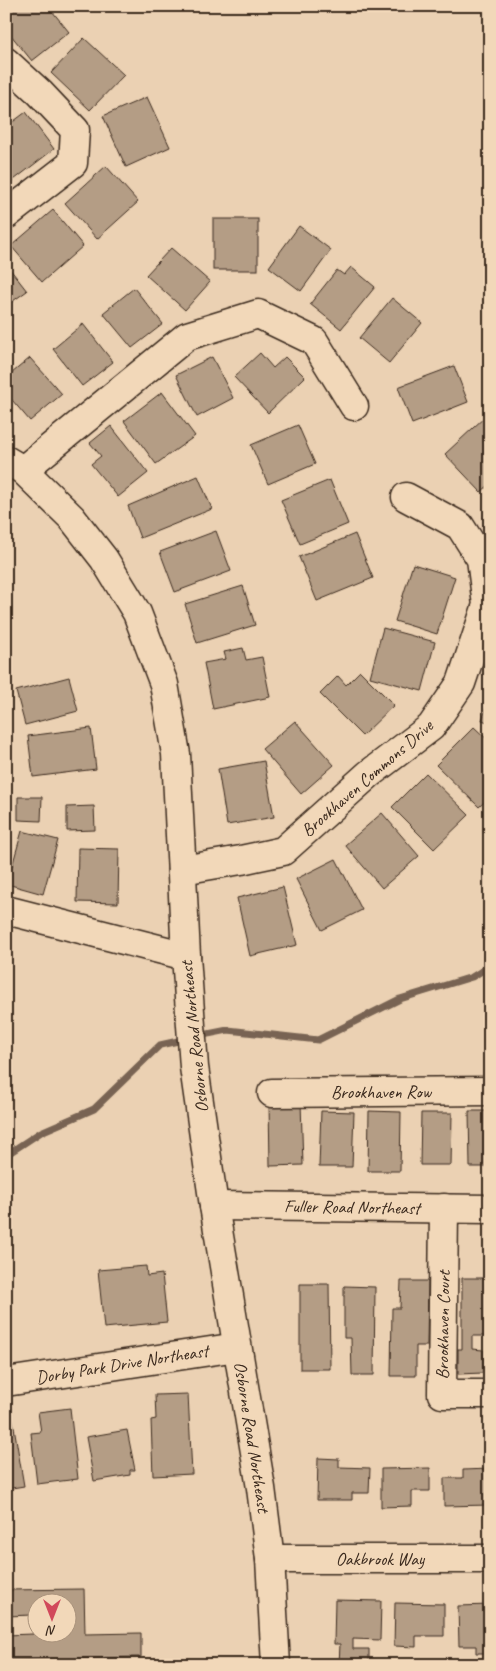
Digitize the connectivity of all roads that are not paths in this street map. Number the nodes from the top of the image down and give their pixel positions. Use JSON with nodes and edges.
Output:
{"nodes":[{"id":1,"x":6,"y":62,"type":"edge"},
{"id":2,"x":6,"y":215,"type":"edge"},
{"id":3,"x":354,"y":406,"type":"dead end"},
{"id":4,"x":15,"y":465,"type":"edge"},
{"id":5,"x":406,"y":497,"type":"dead end"},
{"id":6,"x":182,"y":870,"type":"junction"},
{"id":7,"x":6,"y":910,"type":"edge"},
{"id":8,"x":187,"y":969,"type":"junction"},
{"id":9,"x":490,"y":1091,"type":"edge"},
{"id":10,"x":272,"y":1093,"type":"dead end"},
{"id":11,"x":214,"y":1206,"type":"junction"},
{"id":12,"x":444,"y":1208,"type":"junction"},
{"id":13,"x":490,"y":1209,"type":"edge"},
{"id":14,"x":237,"y":1347,"type":"junction"},
{"id":15,"x":6,"y":1382,"type":"edge"},
{"id":16,"x":490,"y":1394,"type":"edge"},
{"id":17,"x":270,"y":1559,"type":"junction"},
{"id":18,"x":490,"y":1559,"type":"edge"},
{"id":19,"x":276,"y":1665,"type":"edge"}],
"edges":[{"from":1,"to":2,"type":"street"},
{"from":3,"to":4,"type":"street"},
{"from":4,"to":6,"type":"street","name":"Osborne Road Northeast"},
{"from":5,"to":6,"type":"street","name":"Brookhaven Commons Drive"},
{"from":6,"to":8,"type":"street","name":"Osborne Road Northeast"},
{"from":7,"to":8,"type":"street"},
{"from":8,"to":11,"type":"street","name":"Osborne Road Northeast"},
{"from":9,"to":10,"type":"street","name":"Brookhaven Row"},
{"from":11,"to":12,"type":"street","name":"Fuller Road Northeast"},
{"from":11,"to":14,"type":"street","name":"Osborne Road Northeast"},
{"from":12,"to":13,"type":"street","name":"Fuller Road Northeast"},
{"from":12,"to":16,"type":"street","name":"Brookhaven Court"},
{"from":14,"to":15,"type":"street","name":"Dorby Park Drive Northeast"},
{"from":14,"to":17,"type":"street","name":"Osborne Road Northeast"},
{"from":17,"to":18,"type":"street","name":"Oakbrook Way"},
{"from":17,"to":19,"type":"street","name":"Osborne Road Northeast"}]}
